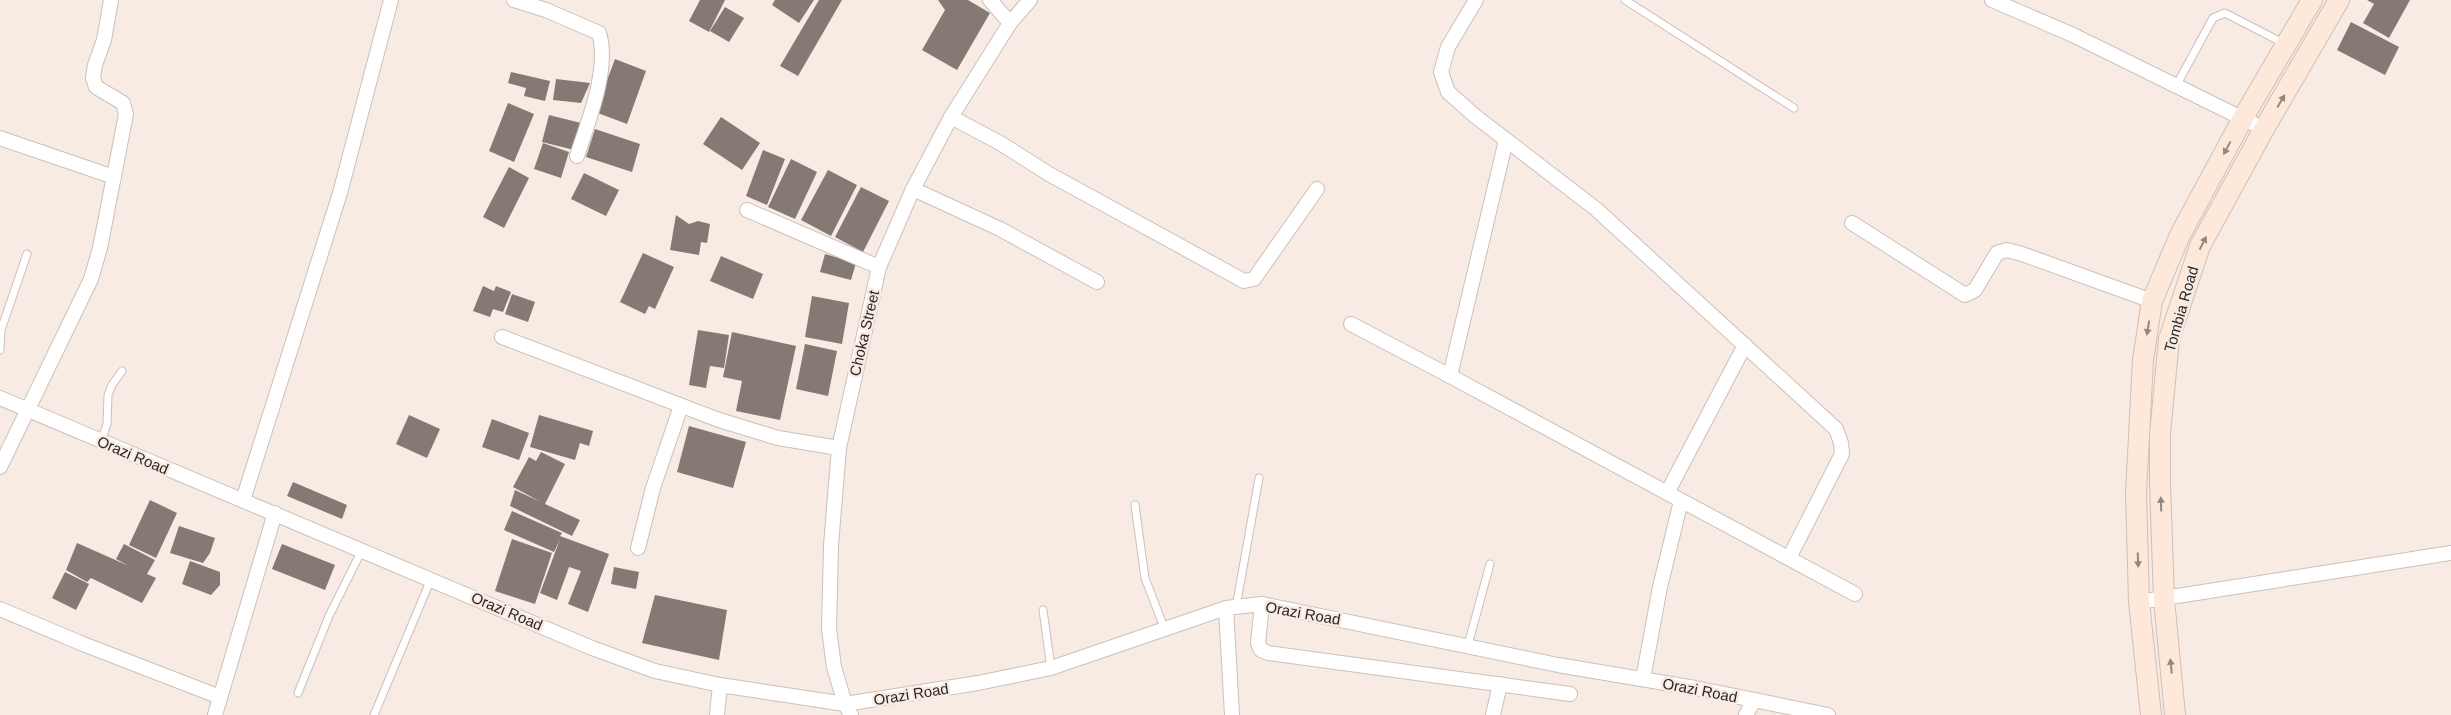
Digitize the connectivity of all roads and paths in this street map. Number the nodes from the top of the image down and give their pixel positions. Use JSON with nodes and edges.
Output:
{"nodes":[{"id":1,"x":111,"y":0,"type":"edge"},
{"id":2,"x":392,"y":0,"type":"edge"},
{"id":3,"x":514,"y":0,"type":"edge"},
{"id":4,"x":990,"y":0,"type":"edge"},
{"id":5,"x":1030,"y":0,"type":"edge"},
{"id":6,"x":1476,"y":0,"type":"edge"},
{"id":7,"x":1624,"y":0,"type":"edge"},
{"id":8,"x":1992,"y":0,"type":"edge"},
{"id":9,"x":2312,"y":0,"type":"edge"},
{"id":10,"x":2339,"y":0,"type":"edge"},
{"id":11,"x":1010,"y":23,"type":"junction"},
{"id":12,"x":2285,"y":44,"type":"junction"},
{"id":13,"x":2176,"y":86,"type":"junction"},
{"id":14,"x":1794,"y":108,"type":"dead end"},
{"id":15,"x":951,"y":118,"type":"junction"},
{"id":16,"x":2243,"y":118,"type":"junction"},
{"id":17,"x":2264,"y":129,"type":"junction"},
{"id":18,"x":0,"y":138,"type":"edge"},
{"id":19,"x":1506,"y":140,"type":"junction"},
{"id":20,"x":577,"y":156,"type":"dead end"},
{"id":21,"x":114,"y":177,"type":"junction"},
{"id":22,"x":914,"y":189,"type":"junction"},
{"id":23,"x":1317,"y":189,"type":"dead end"},
{"id":24,"x":747,"y":210,"type":"dead end"},
{"id":25,"x":1852,"y":223,"type":"dead end"},
{"id":26,"x":26,"y":254,"type":"dead end"},
{"id":27,"x":879,"y":267,"type":"junction"},
{"id":28,"x":1097,"y":282,"type":"dead end"},
{"id":29,"x":2152,"y":301,"type":"junction"},
{"id":30,"x":1352,"y":324,"type":"dead end"},
{"id":31,"x":502,"y":337,"type":"dead end"},
{"id":32,"x":1745,"y":345,"type":"junction"},
{"id":33,"x":0,"y":350,"type":"edge"},
{"id":34,"x":122,"y":371,"type":"dead end"},
{"id":35,"x":1450,"y":376,"type":"junction"},
{"id":36,"x":0,"y":398,"type":"edge"},
{"id":37,"x":682,"y":406,"type":"junction"},
{"id":38,"x":28,"y":410,"type":"junction"},
{"id":39,"x":101,"y":441,"type":"junction"},
{"id":40,"x":839,"y":448,"type":"junction"},
{"id":41,"x":0,"y":468,"type":"edge"},
{"id":42,"x":1259,"y":478,"type":"dead end"},
{"id":43,"x":1667,"y":493,"type":"junction"},
{"id":44,"x":243,"y":500,"type":"junction"},
{"id":45,"x":1681,"y":500,"type":"junction"},
{"id":46,"x":1135,"y":505,"type":"dead end"},
{"id":47,"x":275,"y":512,"type":"junction"},
{"id":48,"x":638,"y":548,"type":"dead end"},
{"id":49,"x":362,"y":550,"type":"junction"},
{"id":50,"x":2451,"y":553,"type":"edge"},
{"id":51,"x":1789,"y":558,"type":"junction"},
{"id":52,"x":1490,"y":564,"type":"dead end"},
{"id":53,"x":431,"y":579,"type":"junction"},
{"id":54,"x":1856,"y":594,"type":"dead end"},
{"id":55,"x":2164,"y":599,"type":"junction"},
{"id":56,"x":2140,"y":602,"type":"junction"},
{"id":57,"x":1262,"y":604,"type":"junction"},
{"id":58,"x":1231,"y":608,"type":"junction"},
{"id":59,"x":0,"y":609,"type":"edge"},
{"id":60,"x":1043,"y":610,"type":"dead end"},
{"id":61,"x":1166,"y":630,"type":"junction"},
{"id":62,"x":1468,"y":645,"type":"junction"},
{"id":63,"x":1051,"y":668,"type":"junction"},
{"id":64,"x":1643,"y":679,"type":"junction"},
{"id":65,"x":1500,"y":684,"type":"junction"},
{"id":66,"x":720,"y":686,"type":"junction"},
{"id":67,"x":298,"y":692,"type":"dead end"},
{"id":68,"x":1570,"y":694,"type":"dead end"},
{"id":69,"x":220,"y":697,"type":"junction"},
{"id":70,"x":1754,"y":700,"type":"junction"},
{"id":71,"x":848,"y":710,"type":"edge"},
{"id":72,"x":215,"y":715,"type":"edge"},
{"id":73,"x":374,"y":715,"type":"edge"},
{"id":74,"x":717,"y":715,"type":"edge"},
{"id":75,"x":1232,"y":715,"type":"edge"},
{"id":76,"x":1493,"y":715,"type":"edge"},
{"id":77,"x":1746,"y":715,"type":"edge"},
{"id":78,"x":1828,"y":715,"type":"edge"},
{"id":79,"x":2151,"y":715,"type":"edge"},
{"id":80,"x":2175,"y":715,"type":"edge"}],
"edges":[{"from":1,"to":21,"type":"street"},
{"from":2,"to":44,"type":"street"},
{"from":3,"to":20,"type":"street"},
{"from":4,"to":11,"type":"street"},
{"from":5,"to":11,"type":"street","name":"Choka Street"},
{"from":6,"to":19,"type":"street"},
{"from":7,"to":14,"type":"lane"},
{"from":8,"to":13,"type":"street"},
{"from":9,"to":12,"type":"main road","name":"Tombia Road"},
{"from":17,"to":10,"type":"main road","name":"Tombia Road","one_way":true},
{"from":11,"to":15,"type":"street","name":"Choka Street"},
{"from":12,"to":13,"type":"lane"},
{"from":12,"to":16,"type":"main road","name":"Tombia Road"},
{"from":13,"to":16,"type":"street"},
{"from":15,"to":22,"type":"street","name":"Choka Street"},
{"from":15,"to":23,"type":"street"},
{"from":16,"to":17,"type":"street"},
{"from":16,"to":29,"type":"main road","name":"Tombia Road","one_way":true},
{"from":55,"to":17,"type":"main road","name":"Tombia Road","one_way":true},
{"from":18,"to":21,"type":"street"},
{"from":19,"to":32,"type":"street"},
{"from":19,"to":35,"type":"street"},
{"from":21,"to":38,"type":"street"},
{"from":22,"to":27,"type":"street","name":"Choka Street"},
{"from":22,"to":28,"type":"street"},
{"from":24,"to":27,"type":"street"},
{"from":25,"to":29,"type":"street"},
{"from":26,"to":33,"type":"lane"},
{"from":27,"to":40,"type":"street","name":"Choka Street"},
{"from":29,"to":56,"type":"main road","name":"Tombia Road","one_way":true},
{"from":30,"to":35,"type":"street"},
{"from":31,"to":37,"type":"street"},
{"from":32,"to":43,"type":"street"},
{"from":32,"to":51,"type":"street"},
{"from":34,"to":39,"type":"lane"},
{"from":35,"to":43,"type":"street"},
{"from":36,"to":38,"type":"street","name":"Orazi Road"},
{"from":37,"to":40,"type":"street"},
{"from":37,"to":48,"type":"street"},
{"from":38,"to":39,"type":"street","name":"Orazi Road"},
{"from":38,"to":41,"type":"street"},
{"from":39,"to":44,"type":"street","name":"Orazi Road"},
{"from":40,"to":71,"type":"street","name":"Choka Street"},
{"from":42,"to":58,"type":"lane"},
{"from":43,"to":45,"type":"street"},
{"from":44,"to":47,"type":"street","name":"Orazi Road"},
{"from":45,"to":51,"type":"street"},
{"from":45,"to":64,"type":"street"},
{"from":46,"to":61,"type":"lane"},
{"from":47,"to":49,"type":"street","name":"Orazi Road"},
{"from":47,"to":69,"type":"street"},
{"from":49,"to":53,"type":"street","name":"Orazi Road"},
{"from":49,"to":67,"type":"lane"},
{"from":50,"to":55,"type":"street"},
{"from":51,"to":54,"type":"street"},
{"from":52,"to":62,"type":"lane"},
{"from":53,"to":66,"type":"street","name":"Orazi Road"},
{"from":53,"to":73,"type":"lane"},
{"from":55,"to":56,"type":"street"},
{"from":80,"to":55,"type":"main road","name":"Tombia Road","one_way":true},
{"from":56,"to":79,"type":"main road","name":"Tombia Road"},
{"from":57,"to":58,"type":"street","name":"Orazi Road"},
{"from":57,"to":62,"type":"street","name":"Orazi Road"},
{"from":57,"to":65,"type":"street"},
{"from":58,"to":61,"type":"street","name":"Orazi Road"},
{"from":58,"to":75,"type":"street"},
{"from":59,"to":69,"type":"street"},
{"from":60,"to":63,"type":"lane"},
{"from":61,"to":63,"type":"street","name":"Orazi Road"},
{"from":62,"to":64,"type":"street","name":"Orazi Road"},
{"from":63,"to":71,"type":"street","name":"Orazi Road"},
{"from":64,"to":70,"type":"street","name":"Orazi Road"},
{"from":65,"to":68,"type":"street"},
{"from":65,"to":76,"type":"street"},
{"from":66,"to":71,"type":"street","name":"Orazi Road"},
{"from":66,"to":74,"type":"street"},
{"from":69,"to":72,"type":"street"},
{"from":70,"to":77,"type":"street"},
{"from":70,"to":78,"type":"street","name":"Orazi Road"}]}
